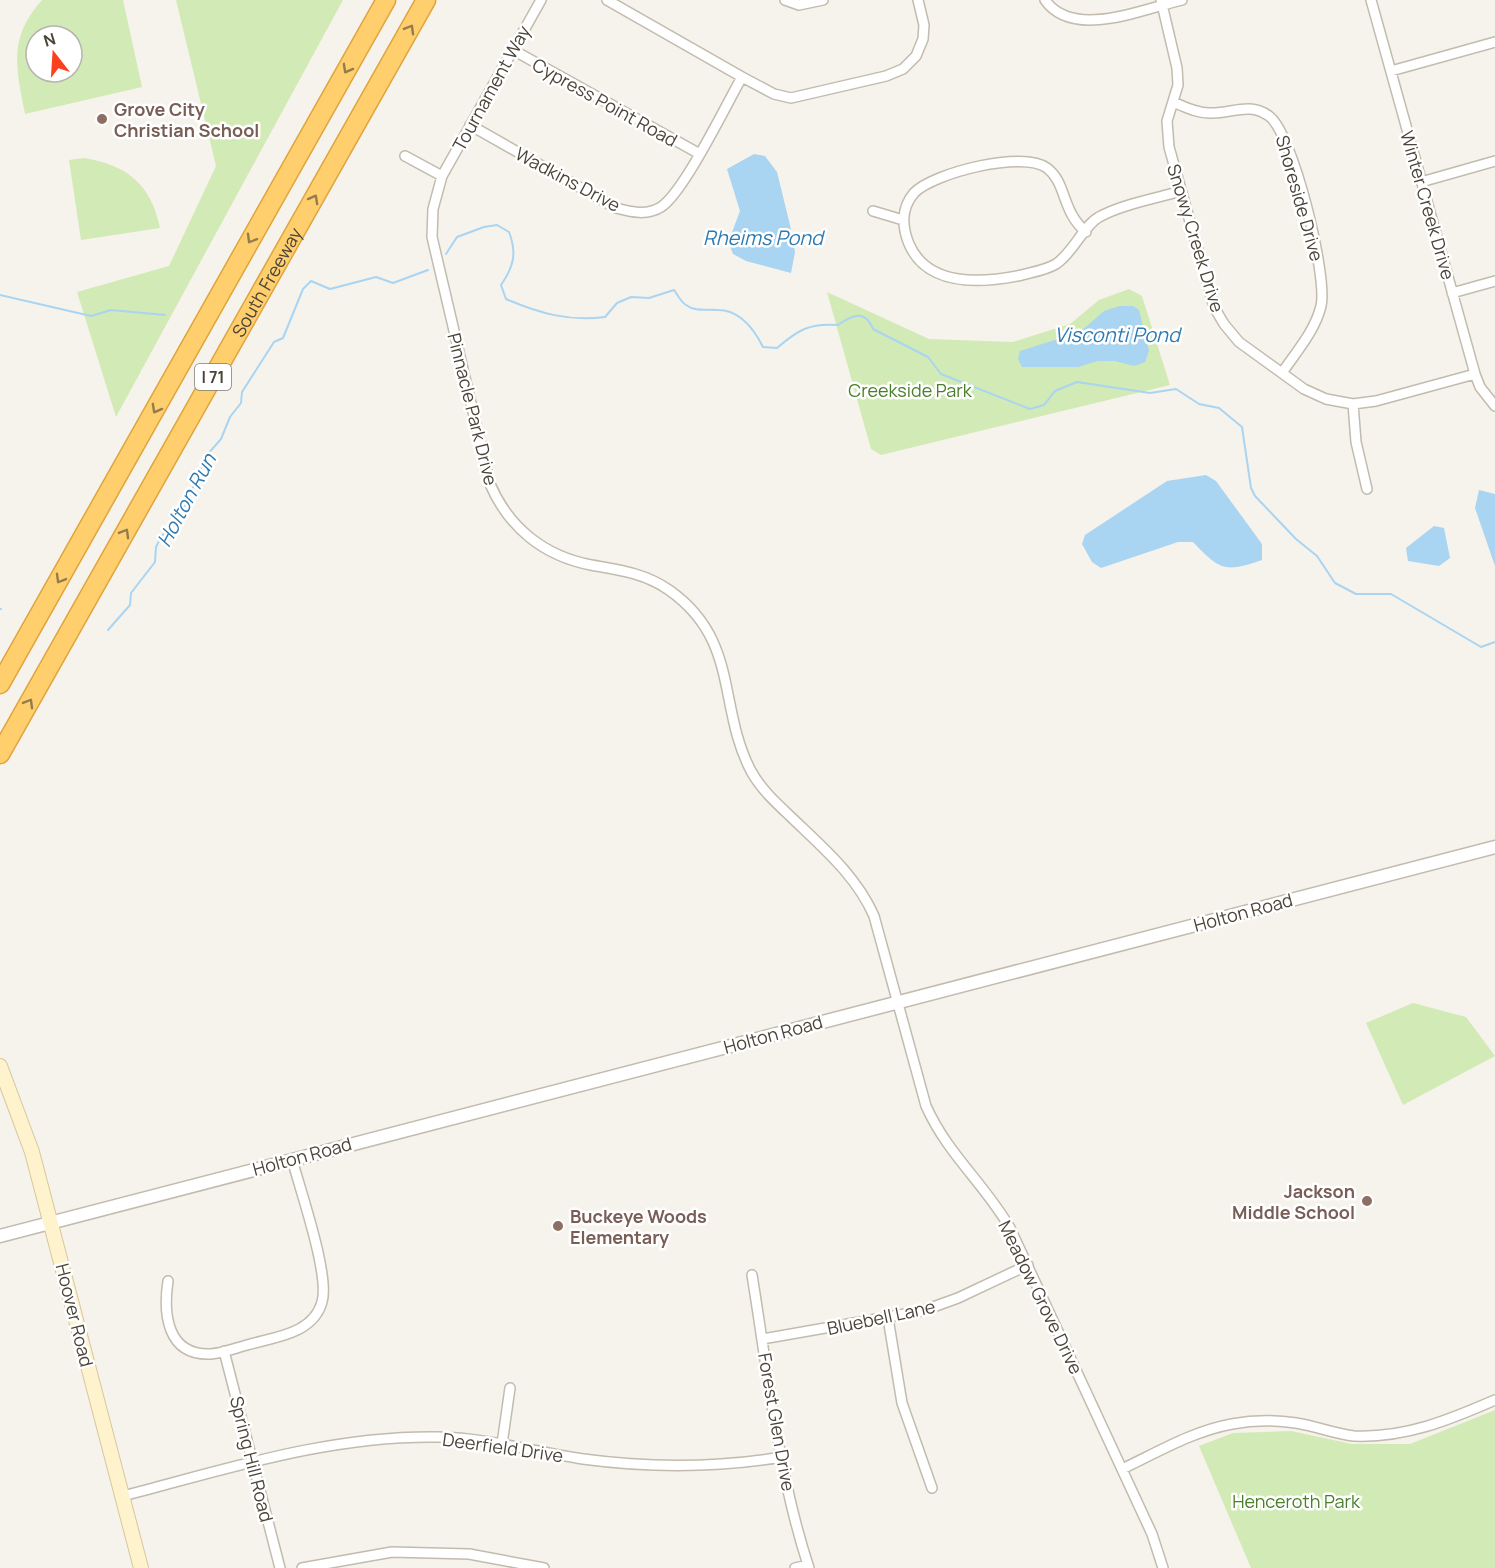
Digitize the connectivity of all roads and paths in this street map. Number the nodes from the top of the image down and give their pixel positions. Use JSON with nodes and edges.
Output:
{"nodes":[{"id":1,"x":386,"y":0,"type":"edge"},
{"id":2,"x":426,"y":0,"type":"edge"},
{"id":3,"x":541,"y":0,"type":"edge"},
{"id":4,"x":607,"y":0,"type":"edge"},
{"id":5,"x":785,"y":0,"type":"edge"},
{"id":6,"x":822,"y":0,"type":"edge"},
{"id":7,"x":918,"y":0,"type":"edge"},
{"id":8,"x":1045,"y":0,"type":"edge"},
{"id":9,"x":1182,"y":0,"type":"edge"},
{"id":10,"x":1371,"y":0,"type":"edge"},
{"id":11,"x":1162,"y":2,"type":"edge"},
{"id":12,"x":1495,"y":42,"type":"edge"},
{"id":13,"x":513,"y":50,"type":"junction"},
{"id":14,"x":1391,"y":71,"type":"junction"},
{"id":15,"x":742,"y":77,"type":"junction"},
{"id":16,"x":1173,"y":102,"type":"junction"},
{"id":17,"x":470,"y":125,"type":"junction"},
{"id":18,"x":698,"y":153,"type":"junction"},
{"id":19,"x":405,"y":156,"type":"dead end"},
{"id":20,"x":1495,"y":161,"type":"edge"},
{"id":21,"x":442,"y":176,"type":"junction"},
{"id":22,"x":1421,"y":182,"type":"junction"},
{"id":23,"x":1181,"y":191,"type":"junction"},
{"id":24,"x":873,"y":211,"type":"dead end"},
{"id":25,"x":903,"y":220,"type":"junction"},
{"id":26,"x":1086,"y":232,"type":"junction"},
{"id":27,"x":1495,"y":281,"type":"edge"},
{"id":28,"x":1452,"y":293,"type":"junction"},
{"id":29,"x":1282,"y":373,"type":"junction"},
{"id":30,"x":1475,"y":374,"type":"junction"},
{"id":31,"x":1353,"y":404,"type":"junction"},
{"id":32,"x":1495,"y":406,"type":"edge"},
{"id":33,"x":1367,"y":489,"type":"dead end"},
{"id":34,"x":0,"y":684,"type":"edge"},
{"id":35,"x":0,"y":754,"type":"edge"},
{"id":36,"x":1495,"y":847,"type":"edge"},
{"id":37,"x":897,"y":1001,"type":"junction"},
{"id":38,"x":0,"y":1066,"type":"edge"},
{"id":39,"x":292,"y":1159,"type":"junction"},
{"id":40,"x":51,"y":1222,"type":"junction"},
{"id":41,"x":0,"y":1236,"type":"edge"},
{"id":42,"x":1028,"y":1266,"type":"junction"},
{"id":43,"x":752,"y":1275,"type":"dead end"},
{"id":44,"x":168,"y":1281,"type":"dead end"},
{"id":45,"x":888,"y":1318,"type":"junction"},
{"id":46,"x":762,"y":1339,"type":"junction"},
{"id":47,"x":224,"y":1351,"type":"junction"},
{"id":48,"x":510,"y":1388,"type":"dead end"},
{"id":49,"x":1495,"y":1400,"type":"edge"},
{"id":50,"x":502,"y":1444,"type":"junction"},
{"id":51,"x":782,"y":1457,"type":"junction"},
{"id":52,"x":253,"y":1462,"type":"junction"},
{"id":53,"x":1122,"y":1469,"type":"junction"},
{"id":54,"x":932,"y":1488,"type":"dead end"},
{"id":55,"x":123,"y":1496,"type":"junction"},
{"id":56,"x":808,"y":1566,"type":"edge"},
{"id":57,"x":141,"y":1568,"type":"edge"},
{"id":58,"x":280,"y":1568,"type":"edge"},
{"id":59,"x":302,"y":1568,"type":"edge"},
{"id":60,"x":544,"y":1568,"type":"edge"},
{"id":61,"x":795,"y":1568,"type":"edge"},
{"id":62,"x":1163,"y":1568,"type":"edge"}],
"edges":[{"from":1,"to":34,"type":"highway","name":"South Freeway","number":"I 71","one_way":true},
{"from":35,"to":2,"type":"highway","name":"South Freeway","number":"I 71","one_way":true},
{"from":3,"to":13,"type":"street","name":"Tournament Way"},
{"from":4,"to":15,"type":"street"},
{"from":5,"to":6,"type":"street"},
{"from":7,"to":15,"type":"street"},
{"from":8,"to":11,"type":"street"},
{"from":9,"to":11,"type":"street"},
{"from":10,"to":14,"type":"street","name":"Winter Creek Drive"},
{"from":11,"to":16,"type":"street","name":"Snowy Creek Drive"},
{"from":12,"to":14,"type":"street"},
{"from":13,"to":17,"type":"street","name":"Tournament Way"},
{"from":13,"to":18,"type":"street","name":"Cypress Point Road"},
{"from":14,"to":22,"type":"street","name":"Winter Creek Drive"},
{"from":15,"to":18,"type":"street","name":"Wadkins Drive"},
{"from":16,"to":23,"type":"street","name":"Snowy Creek Drive"},
{"from":16,"to":29,"type":"street","name":"Shoreside Drive"},
{"from":17,"to":18,"type":"street","name":"Wadkins Drive"},
{"from":17,"to":21,"type":"street","name":"Tournament Way"},
{"from":19,"to":21,"type":"street"},
{"from":20,"to":22,"type":"street"},
{"from":21,"to":37,"type":"street","name":"Pinnacle Park Drive"},
{"from":22,"to":28,"type":"street","name":"Winter Creek Drive"},
{"from":23,"to":26,"type":"street"},
{"from":23,"to":29,"type":"street","name":"Snowy Creek Drive"},
{"from":24,"to":25,"type":"street"},
{"from":25,"to":26,"type":"street"},
{"from":25,"to":26,"type":"street"},
{"from":27,"to":28,"type":"street"},
{"from":28,"to":30,"type":"street","name":"Winter Creek Drive"},
{"from":29,"to":31,"type":"street","name":"Snowy Creek Drive"},
{"from":30,"to":31,"type":"street"},
{"from":30,"to":32,"type":"street","name":"Winter Creek Drive"},
{"from":31,"to":33,"type":"street"},
{"from":36,"to":37,"type":"street","name":"Holton Road"},
{"from":37,"to":39,"type":"street","name":"Holton Road"},
{"from":37,"to":42,"type":"street","name":"Meadow Grove Drive"},
{"from":38,"to":40,"type":"main road","name":"Hoover Road"},
{"from":39,"to":40,"type":"street","name":"Holton Road"},
{"from":39,"to":47,"type":"street"},
{"from":40,"to":41,"type":"street","name":"Holton Road"},
{"from":40,"to":55,"type":"main road","name":"Hoover Road"},
{"from":42,"to":45,"type":"street","name":"Bluebell Lane"},
{"from":42,"to":53,"type":"street","name":"Meadow Grove Drive"},
{"from":43,"to":46,"type":"street","name":"Forest Glen Drive"},
{"from":44,"to":47,"type":"street"},
{"from":45,"to":46,"type":"street","name":"Bluebell Lane"},
{"from":45,"to":54,"type":"street"},
{"from":46,"to":51,"type":"street","name":"Forest Glen Drive"},
{"from":47,"to":52,"type":"street","name":"Spring Hill Road"},
{"from":48,"to":50,"type":"street"},
{"from":49,"to":53,"type":"street"},
{"from":50,"to":51,"type":"street","name":"Deerfield Drive"},
{"from":50,"to":52,"type":"street","name":"Deerfield Drive"},
{"from":51,"to":56,"type":"street","name":"Forest Glen Drive"},
{"from":52,"to":55,"type":"street","name":"Deerfield Drive"},
{"from":52,"to":58,"type":"street","name":"Spring Hill Road"},
{"from":53,"to":62,"type":"street","name":"Meadow Grove Drive"},
{"from":55,"to":57,"type":"main road","name":"Hoover Road"},
{"from":56,"to":61,"type":"street"},
{"from":59,"to":60,"type":"street"}]}
